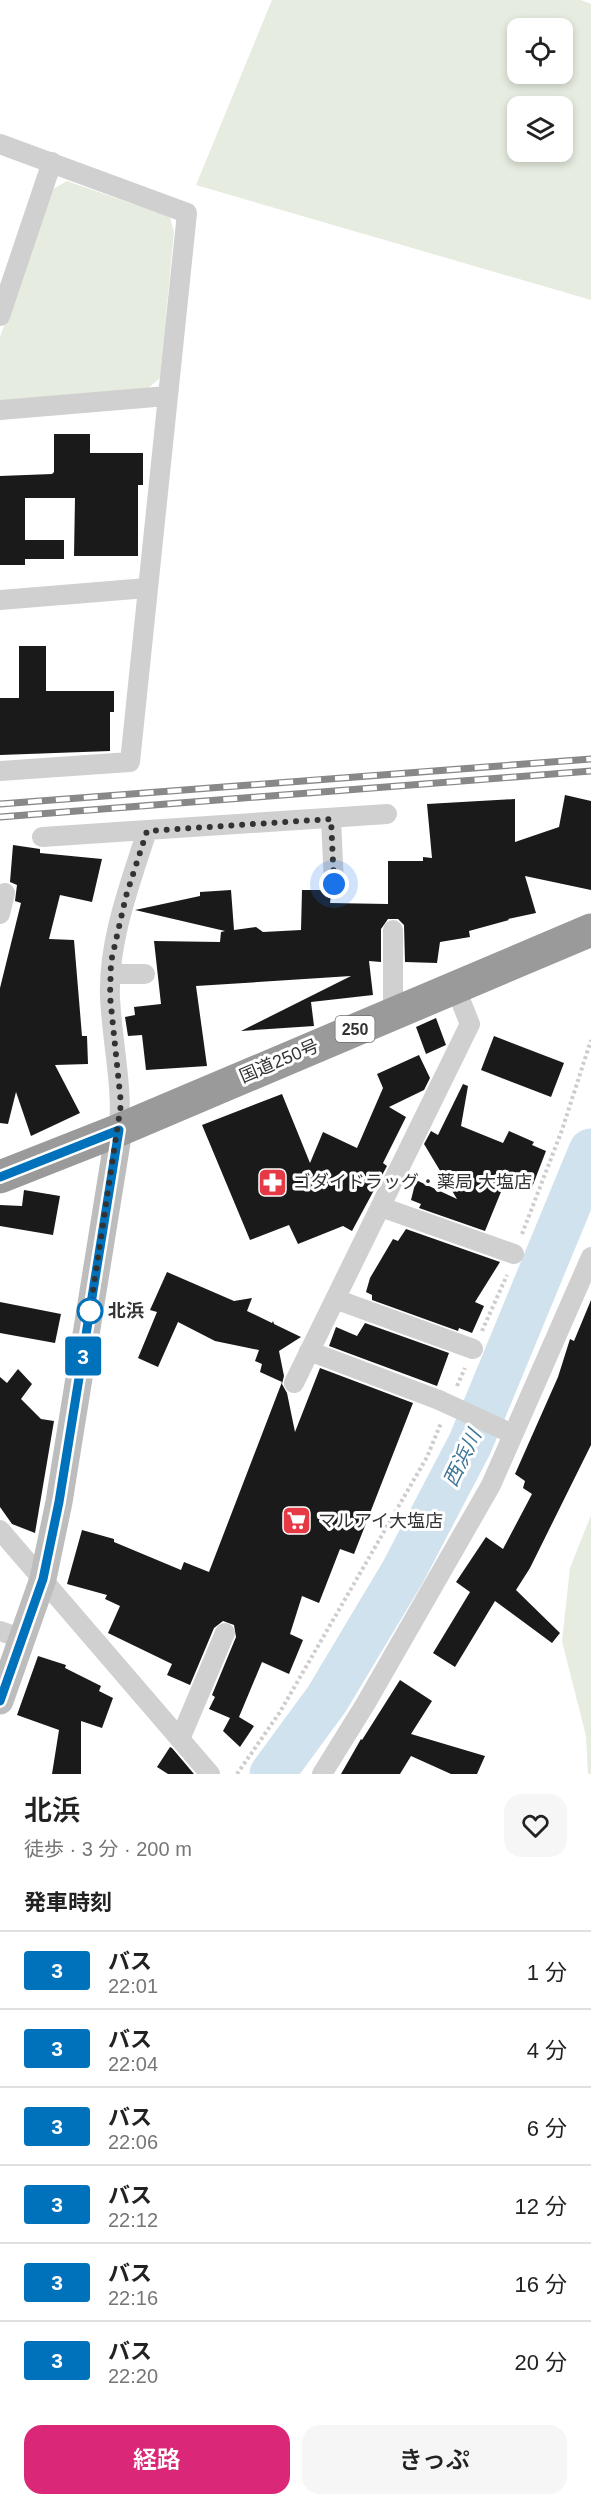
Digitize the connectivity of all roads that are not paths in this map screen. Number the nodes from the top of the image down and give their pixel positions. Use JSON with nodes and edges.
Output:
{"nodes":[{"id":1,"x":0,"y":144,"type":"edge"},
{"id":2,"x":52,"y":162,"type":"junction"},
{"id":3,"x":0,"y":316,"type":"edge"},
{"id":4,"x":167,"y":396,"type":"junction"},
{"id":5,"x":0,"y":410,"type":"edge"},
{"id":6,"x":147,"y":588,"type":"junction"},
{"id":7,"x":0,"y":600,"type":"edge"},
{"id":8,"x":0,"y":771,"type":"edge"},
{"id":9,"x":387,"y":814,"type":"dead end"},
{"id":10,"x":331,"y":819,"type":"junction"},
{"id":11,"x":147,"y":831,"type":"junction"},
{"id":12,"x":42,"y":837,"type":"dead end"},
{"id":13,"x":334,"y":884,"type":"dead end"},
{"id":14,"x":5,"y":893,"type":"dead end"},
{"id":15,"x":0,"y":913,"type":"edge"},
{"id":16,"x":393,"y":930,"type":"dead end"},
{"id":17,"x":591,"y":930,"type":"edge"},
{"id":18,"x":111,"y":974,"type":"junction"},
{"id":19,"x":145,"y":974,"type":"dead end"},
{"id":20,"x":455,"y":987,"type":"junction"},
{"id":21,"x":393,"y":1013,"type":"junction"},
{"id":22,"x":119,"y":1130,"type":"junction"},
{"id":23,"x":0,"y":1177,"type":"edge"},
{"id":24,"x":381,"y":1207,"type":"junction"},
{"id":25,"x":514,"y":1254,"type":"dead end"},
{"id":26,"x":591,"y":1257,"type":"edge"},
{"id":27,"x":335,"y":1299,"type":"junction"},
{"id":28,"x":473,"y":1349,"type":"dead end"},
{"id":29,"x":309,"y":1351,"type":"junction"},
{"id":30,"x":294,"y":1383,"type":"dead end"},
{"id":31,"x":509,"y":1432,"type":"junction"},
{"id":32,"x":0,"y":1530,"type":"edge"},
{"id":33,"x":43,"y":1579,"type":"junction"},
{"id":34,"x":225,"y":1633,"type":"dead end"},
{"id":35,"x":11,"y":1635,"type":"edge"},
{"id":36,"x":0,"y":1701,"type":"edge"},
{"id":37,"x":180,"y":1739,"type":"junction"},
{"id":38,"x":210,"y":1774,"type":"edge"},
{"id":39,"x":322,"y":1774,"type":"edge"}],
"edges":[{"from":1,"to":2,"type":"street"},
{"from":2,"to":3,"type":"street"},
{"from":2,"to":4,"type":"street"},
{"from":4,"to":5,"type":"street"},
{"from":4,"to":6,"type":"street"},
{"from":6,"to":7,"type":"street"},
{"from":6,"to":8,"type":"street"},
{"from":9,"to":10,"type":"street"},
{"from":10,"to":11,"type":"street"},
{"from":10,"to":13,"type":"street"},
{"from":11,"to":12,"type":"street"},
{"from":11,"to":18,"type":"street"},
{"from":14,"to":15,"type":"street"},
{"from":16,"to":21,"type":"street"},
{"from":17,"to":20,"type":"highway","name":"国道250号","number":"250"},
{"from":18,"to":19,"type":"street"},
{"from":18,"to":22,"type":"street"},
{"from":20,"to":21,"type":"highway","name":"国道250号","number":"250"},
{"from":20,"to":24,"type":"street"},
{"from":21,"to":22,"type":"highway","name":"国道250号","number":"250"},
{"from":22,"to":23,"type":"highway","name":"国道250号","number":"250"},
{"from":22,"to":33,"type":"main road"},
{"from":24,"to":25,"type":"street"},
{"from":24,"to":27,"type":"street"},
{"from":26,"to":31,"type":"street"},
{"from":27,"to":28,"type":"street"},
{"from":27,"to":29,"type":"street"},
{"from":29,"to":30,"type":"street"},
{"from":29,"to":31,"type":"street","bridge":true},
{"from":31,"to":39,"type":"street"},
{"from":32,"to":33,"type":"street"},
{"from":33,"to":35,"type":"main road"},
{"from":33,"to":37,"type":"street"},
{"from":34,"to":37,"type":"street"},
{"from":35,"to":36,"type":"main road"},
{"from":37,"to":38,"type":"street"}]}
